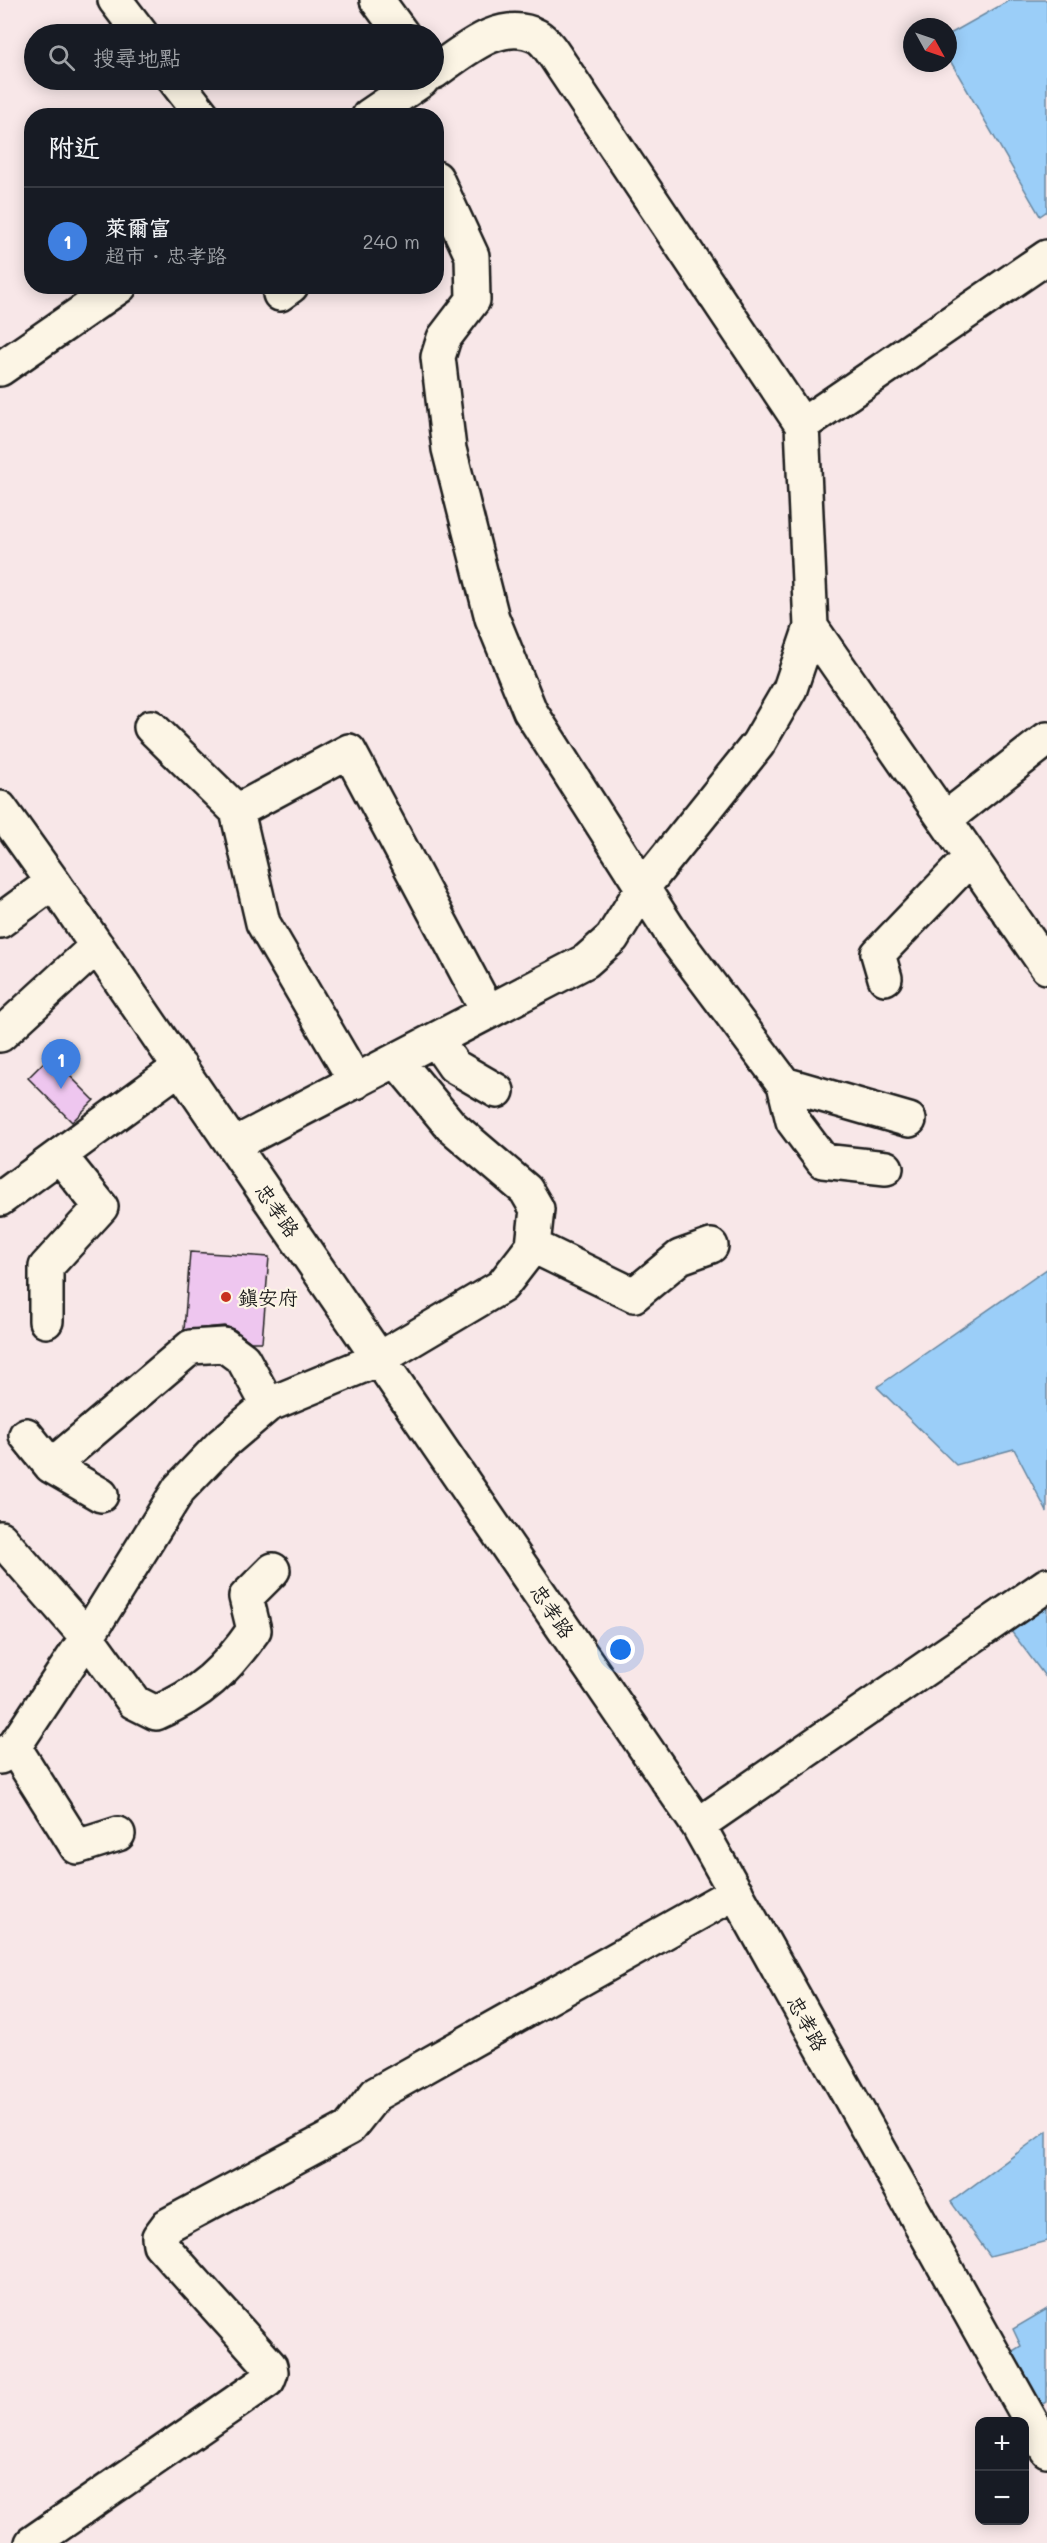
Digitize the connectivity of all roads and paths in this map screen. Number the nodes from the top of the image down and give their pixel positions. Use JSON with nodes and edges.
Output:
{"nodes":[{"id":1,"x":115,"y":0,"type":"edge"},
{"id":2,"x":377,"y":0,"type":"edge"},
{"id":3,"x":133,"y":24,"type":"edge"},
{"id":4,"x":395,"y":24,"type":"edge"},
{"id":5,"x":444,"y":65,"type":"edge"},
{"id":6,"x":183,"y":90,"type":"edge"},
{"id":7,"x":410,"y":90,"type":"edge"},
{"id":8,"x":197,"y":108,"type":"edge"},
{"id":9,"x":389,"y":108,"type":"edge"},
{"id":10,"x":444,"y":196,"type":"edge"},
{"id":11,"x":1047,"y":257,"type":"edge"},
{"id":12,"x":108,"y":294,"type":"edge"},
{"id":13,"x":0,"y":369,"type":"edge"},
{"id":14,"x":802,"y":425,"type":"junction"},
{"id":15,"x":811,"y":627,"type":"junction"},
{"id":16,"x":151,"y":727,"type":"dead end"},
{"id":17,"x":1047,"y":739,"type":"edge"},
{"id":18,"x":0,"y":808,"type":"edge"},
{"id":19,"x":237,"y":812,"type":"junction"},
{"id":20,"x":945,"y":819,"type":"junction"},
{"id":21,"x":971,"y":858,"type":"junction"},
{"id":22,"x":53,"y":882,"type":"junction"},
{"id":23,"x":644,"y":886,"type":"junction"},
{"id":24,"x":0,"y":921,"type":"edge"},
{"id":25,"x":97,"y":946,"type":"junction"},
{"id":26,"x":1047,"y":968,"type":"edge"},
{"id":27,"x":885,"y":978,"type":"dead end"},
{"id":28,"x":488,"y":1012,"type":"junction"},
{"id":29,"x":0,"y":1035,"type":"edge"},
{"id":30,"x":436,"y":1040,"type":"junction"},
{"id":31,"x":397,"y":1060,"type":"junction"},
{"id":32,"x":180,"y":1067,"type":"junction"},
{"id":33,"x":356,"y":1082,"type":"junction"},
{"id":34,"x":784,"y":1084,"type":"junction"},
{"id":35,"x":497,"y":1091,"type":"dead end"},
{"id":36,"x":909,"y":1120,"type":"dead end"},
{"id":37,"x":233,"y":1145,"type":"junction"},
{"id":38,"x":60,"y":1156,"type":"junction"},
{"id":39,"x":886,"y":1168,"type":"dead end"},
{"id":40,"x":0,"y":1198,"type":"edge"},
{"id":41,"x":533,"y":1246,"type":"junction"},
{"id":42,"x":711,"y":1246,"type":"dead end"},
{"id":43,"x":46,"y":1321,"type":"dead end"},
{"id":44,"x":379,"y":1359,"type":"junction"},
{"id":45,"x":268,"y":1405,"type":"junction"},
{"id":46,"x":26,"y":1435,"type":"dead end"},
{"id":47,"x":51,"y":1466,"type":"junction"},
{"id":48,"x":101,"y":1495,"type":"dead end"},
{"id":49,"x":0,"y":1538,"type":"edge"},
{"id":50,"x":273,"y":1570,"type":"dead end"},
{"id":51,"x":1047,"y":1585,"type":"edge"},
{"id":52,"x":87,"y":1637,"type":"junction"},
{"id":53,"x":7,"y":1752,"type":"edge"},
{"id":54,"x":698,"y":1825,"type":"junction"},
{"id":55,"x":118,"y":1834,"type":"dead end"},
{"id":56,"x":736,"y":1892,"type":"junction"},
{"id":57,"x":1047,"y":2450,"type":"edge"},
{"id":58,"x":32,"y":2543,"type":"edge"}],
"edges":[{"from":1,"to":3,"type":"street"},
{"from":2,"to":4,"type":"street"},
{"from":5,"to":14,"type":"street"},
{"from":6,"to":8,"type":"street"},
{"from":7,"to":9,"type":"street"},
{"from":10,"to":23,"type":"street"},
{"from":11,"to":14,"type":"street"},
{"from":12,"to":13,"type":"street"},
{"from":14,"to":15,"type":"street"},
{"from":15,"to":20,"type":"street"},
{"from":15,"to":23,"type":"street"},
{"from":16,"to":19,"type":"street"},
{"from":17,"to":20,"type":"street"},
{"from":18,"to":22,"type":"street","name":"忠孝路"},
{"from":19,"to":28,"type":"street"},
{"from":19,"to":33,"type":"street"},
{"from":20,"to":21,"type":"street"},
{"from":21,"to":26,"type":"street"},
{"from":21,"to":27,"type":"street"},
{"from":22,"to":24,"type":"street"},
{"from":22,"to":25,"type":"street","name":"忠孝路"},
{"from":23,"to":28,"type":"street"},
{"from":23,"to":34,"type":"street"},
{"from":25,"to":29,"type":"street"},
{"from":25,"to":32,"type":"street","name":"忠孝路"},
{"from":28,"to":30,"type":"street"},
{"from":30,"to":31,"type":"street"},
{"from":30,"to":35,"type":"street"},
{"from":31,"to":33,"type":"street"},
{"from":31,"to":41,"type":"street"},
{"from":32,"to":37,"type":"street","name":"忠孝路"},
{"from":32,"to":38,"type":"street"},
{"from":33,"to":37,"type":"street"},
{"from":34,"to":36,"type":"street"},
{"from":34,"to":39,"type":"street"},
{"from":37,"to":44,"type":"street","name":"忠孝路"},
{"from":38,"to":40,"type":"street"},
{"from":38,"to":43,"type":"street"},
{"from":41,"to":42,"type":"street"},
{"from":41,"to":44,"type":"street"},
{"from":44,"to":45,"type":"street"},
{"from":44,"to":54,"type":"street","name":"忠孝路"},
{"from":45,"to":47,"type":"street"},
{"from":45,"to":52,"type":"street"},
{"from":46,"to":47,"type":"street"},
{"from":47,"to":48,"type":"street"},
{"from":49,"to":52,"type":"street"},
{"from":50,"to":52,"type":"street"},
{"from":51,"to":54,"type":"street"},
{"from":52,"to":53,"type":"street"},
{"from":53,"to":55,"type":"street"},
{"from":54,"to":56,"type":"street","name":"忠孝路"},
{"from":56,"to":57,"type":"street","name":"忠孝路"},
{"from":56,"to":58,"type":"street"}]}
